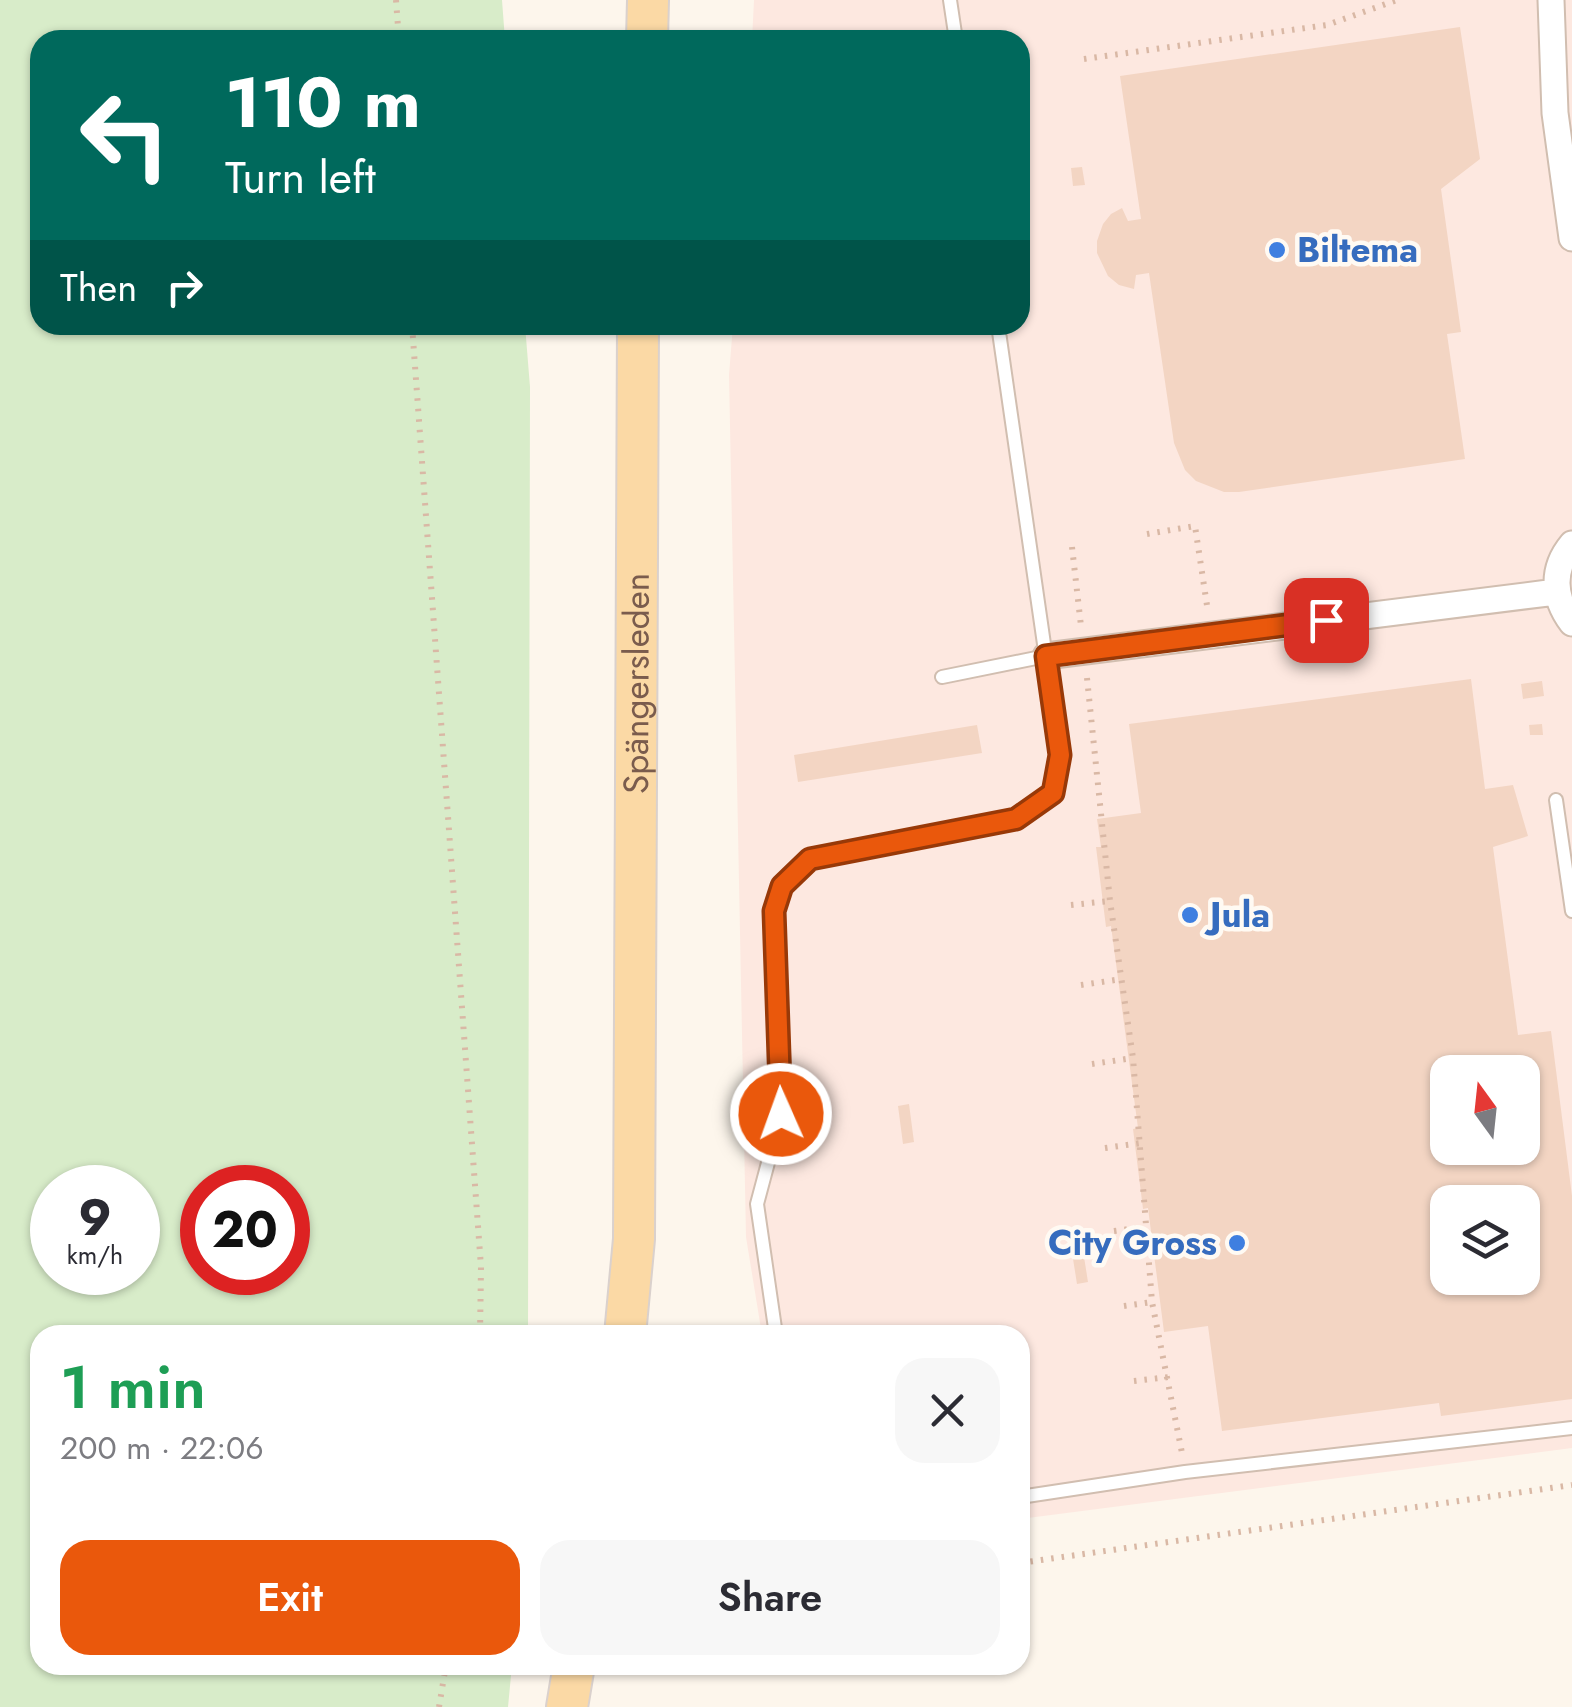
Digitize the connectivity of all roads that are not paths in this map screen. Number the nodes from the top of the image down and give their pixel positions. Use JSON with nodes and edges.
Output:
{"nodes":[{"id":1,"x":648,"y":0,"type":"edge"},
{"id":2,"x":950,"y":0,"type":"edge"},
{"id":3,"x":1552,"y":0,"type":"edge"},
{"id":4,"x":646,"y":30,"type":"edge"},
{"id":5,"x":954,"y":30,"type":"edge"},
{"id":6,"x":1572,"y":238,"type":"edge"},
{"id":7,"x":638,"y":335,"type":"edge"},
{"id":8,"x":999,"y":335,"type":"edge"},
{"id":9,"x":1572,"y":544,"type":"edge"},
{"id":10,"x":1556,"y":592,"type":"junction"},
{"id":11,"x":1572,"y":623,"type":"edge"},
{"id":12,"x":1046,"y":656,"type":"junction"},
{"id":13,"x":942,"y":676,"type":"dead end"},
{"id":14,"x":1556,"y":800,"type":"dead end"},
{"id":15,"x":1572,"y":911,"type":"edge"},
{"id":16,"x":632,"y":1041,"type":"junction"},
{"id":17,"x":607,"y":1325,"type":"edge"},
{"id":18,"x":627,"y":1325,"type":"edge"},
{"id":19,"x":775,"y":1325,"type":"edge"},
{"id":20,"x":1572,"y":1428,"type":"edge"},
{"id":21,"x":1030,"y":1495,"type":"edge"},
{"id":22,"x":572,"y":1675,"type":"edge"},
{"id":23,"x":596,"y":1675,"type":"edge"},
{"id":24,"x":567,"y":1707,"type":"edge"},
{"id":25,"x":593,"y":1707,"type":"edge"}],
"edges":[{"from":1,"to":4,"type":"main road"},
{"from":2,"to":5,"type":"lane"},
{"from":3,"to":6,"type":"street"},
{"from":7,"to":16,"type":"main road","name":"Spängersleden"},
{"from":8,"to":12,"type":"lane"},
{"from":9,"to":10,"type":"street"},
{"from":10,"to":11,"type":"street"},
{"from":10,"to":12,"type":"street"},
{"from":12,"to":13,"type":"lane"},
{"from":12,"to":19,"type":"lane"},
{"from":14,"to":15,"type":"lane"},
{"from":16,"to":17,"type":"main road","name":"Spängersleden"},
{"from":16,"to":18,"type":"main road","name":"Spängersleden"},
{"from":20,"to":21,"type":"lane"},
{"from":22,"to":24,"type":"main road"},
{"from":23,"to":25,"type":"main road"}]}
